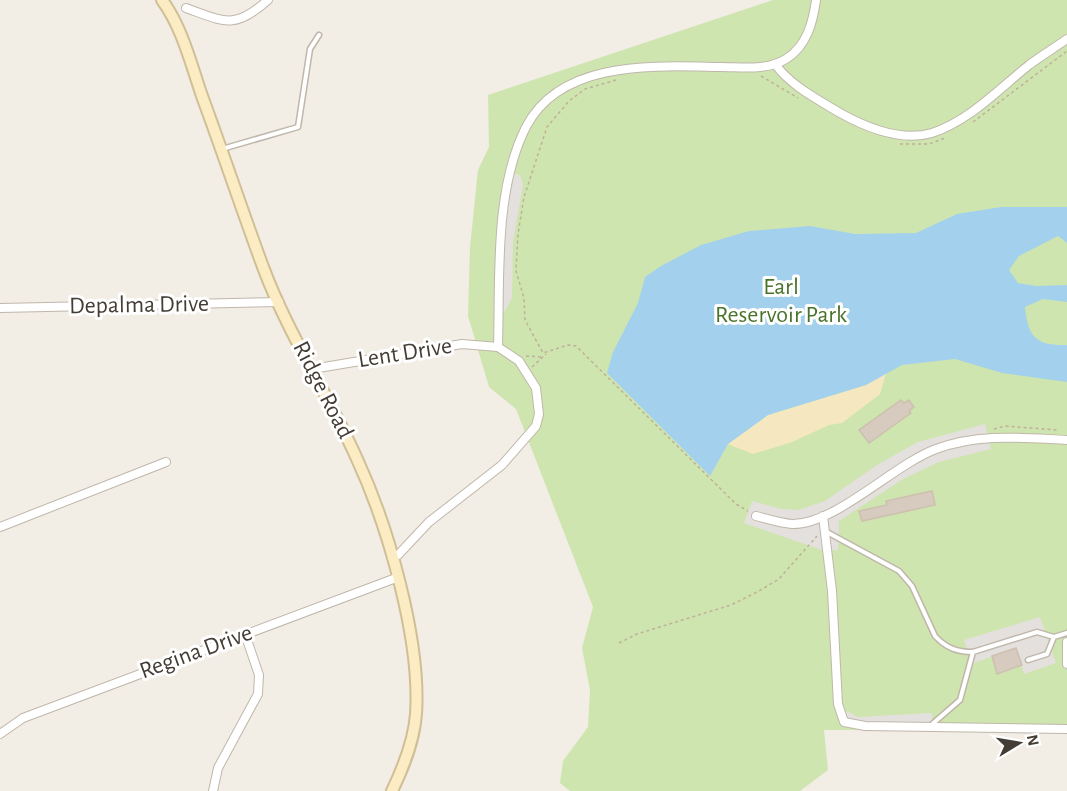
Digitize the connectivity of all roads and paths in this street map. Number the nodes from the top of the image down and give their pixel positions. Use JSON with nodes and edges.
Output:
{"nodes":[{"id":1,"x":162,"y":0,"type":"edge"},
{"id":2,"x":268,"y":0,"type":"edge"},
{"id":3,"x":816,"y":0,"type":"edge"},
{"id":4,"x":187,"y":4,"type":"edge"},
{"id":5,"x":173,"y":19,"type":"junction"},
{"id":6,"x":319,"y":35,"type":"dead end"},
{"id":7,"x":1067,"y":39,"type":"edge"},
{"id":8,"x":1067,"y":51,"type":"edge"},
{"id":9,"x":775,"y":64,"type":"junction"},
{"id":10,"x":761,"y":76,"type":"dead end"},
{"id":11,"x":622,"y":78,"type":"dead end"},
{"id":12,"x":806,"y":102,"type":"dead end"},
{"id":13,"x":971,"y":123,"type":"dead end"},
{"id":14,"x":947,"y":137,"type":"dead end"},
{"id":15,"x":892,"y":142,"type":"dead end"},
{"id":16,"x":221,"y":149,"type":"junction"},
{"id":17,"x":279,"y":302,"type":"junction"},
{"id":18,"x":0,"y":308,"type":"edge"},
{"id":19,"x":498,"y":347,"type":"junction"},
{"id":20,"x":547,"y":353,"type":"junction"},
{"id":21,"x":511,"y":354,"type":"junction"},
{"id":22,"x":543,"y":357,"type":"junction"},
{"id":23,"x":312,"y":369,"type":"junction"},
{"id":24,"x":526,"y":373,"type":"junction"},
{"id":25,"x":1057,"y":430,"type":"dead end"},
{"id":26,"x":986,"y":431,"type":"dead end"},
{"id":27,"x":1067,"y":440,"type":"edge"},
{"id":28,"x":166,"y":462,"type":"dead end"},
{"id":29,"x":756,"y":516,"type":"joint"},
{"id":30,"x":823,"y":516,"type":"junction"},
{"id":31,"x":0,"y":527,"type":"edge"},
{"id":32,"x":825,"y":531,"type":"junction"},
{"id":33,"x":392,"y":558,"type":"junction"},
{"id":34,"x":396,"y":578,"type":"junction"},
{"id":35,"x":1067,"y":633,"type":"edge"},
{"id":36,"x":246,"y":634,"type":"junction"},
{"id":37,"x":1054,"y":637,"type":"junction"},
{"id":38,"x":1067,"y":642,"type":"edge"},
{"id":39,"x":619,"y":643,"type":"dead end"},
{"id":40,"x":973,"y":652,"type":"junction"},
{"id":41,"x":1028,"y":660,"type":"dead end"},
{"id":42,"x":1067,"y":664,"type":"edge"},
{"id":43,"x":929,"y":726,"type":"junction"},
{"id":44,"x":1067,"y":729,"type":"edge"},
{"id":45,"x":0,"y":734,"type":"edge"},
{"id":46,"x":213,"y":791,"type":"edge"},
{"id":47,"x":392,"y":791,"type":"edge"}],
"edges":[{"from":1,"to":5,"type":"street","name":"Ridge Road"},
{"from":2,"to":4,"type":"street"},
{"from":3,"to":9,"type":"street"},
{"from":4,"to":5,"type":"street"},
{"from":5,"to":16,"type":"street","name":"Ridge Road"},
{"from":6,"to":16,"type":"lane"},
{"from":7,"to":9,"type":"street"},
{"from":8,"to":13,"type":"path"},
{"from":9,"to":19,"type":"street"},
{"from":10,"to":12,"type":"path"},
{"from":11,"to":20,"type":"path"},
{"from":14,"to":15,"type":"path"},
{"from":16,"to":17,"type":"street","name":"Ridge Road"},
{"from":17,"to":18,"type":"street","name":"Depalma Drive"},
{"from":17,"to":23,"type":"street","name":"Ridge Road"},
{"from":19,"to":21,"type":"street"},
{"from":19,"to":23,"type":"street","name":"Lent Drive"},
{"from":20,"to":22,"type":"path"},
{"from":20,"to":29,"type":"path"},
{"from":21,"to":22,"type":"path"},
{"from":21,"to":24,"type":"street"},
{"from":22,"to":24,"type":"path"},
{"from":23,"to":33,"type":"street","name":"Ridge Road"},
{"from":24,"to":33,"type":"street"},
{"from":25,"to":26,"type":"path"},
{"from":27,"to":30,"type":"street"},
{"from":28,"to":31,"type":"street"},
{"from":29,"to":30,"type":"street"},
{"from":30,"to":32,"type":"street"},
{"from":32,"to":39,"type":"path"},
{"from":32,"to":40,"type":"lane"},
{"from":32,"to":43,"type":"street"},
{"from":33,"to":34,"type":"street","name":"Ridge Road"},
{"from":34,"to":36,"type":"street","name":"Regina Drive"},
{"from":34,"to":47,"type":"street","name":"Ridge Road"},
{"from":35,"to":37,"type":"lane"},
{"from":36,"to":45,"type":"street","name":"Regina Drive"},
{"from":36,"to":46,"type":"street"},
{"from":37,"to":40,"type":"lane"},
{"from":37,"to":41,"type":"lane"},
{"from":38,"to":42,"type":"street"},
{"from":40,"to":43,"type":"lane"},
{"from":43,"to":44,"type":"street"}]}
